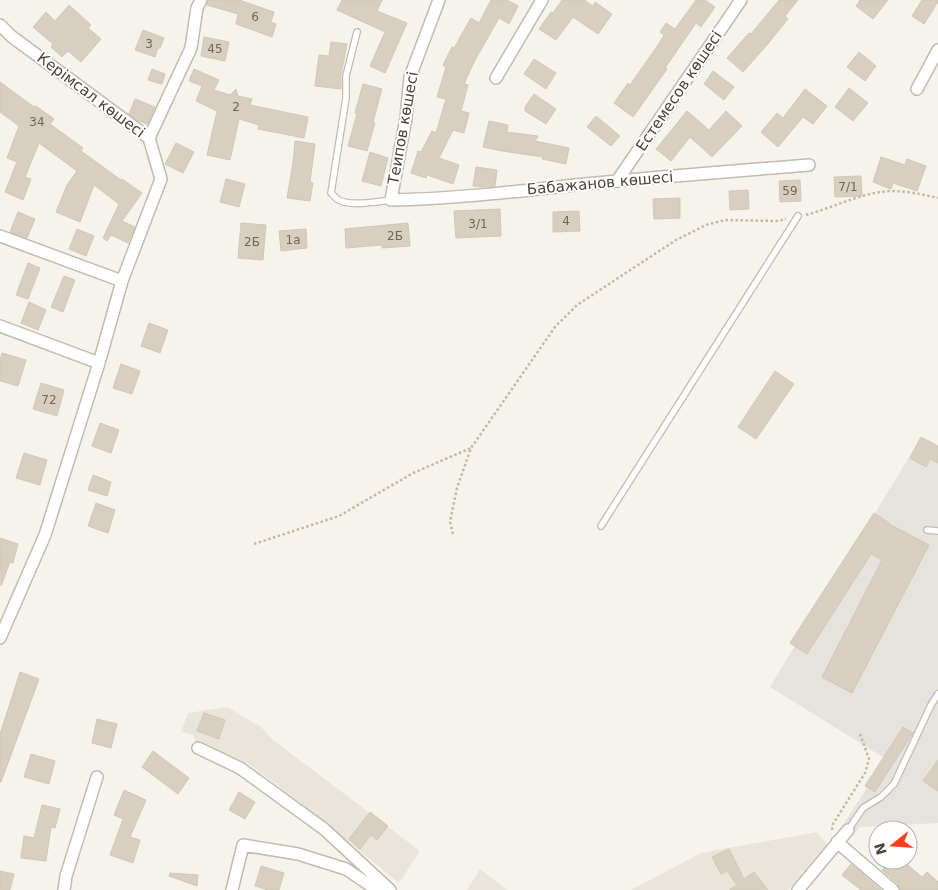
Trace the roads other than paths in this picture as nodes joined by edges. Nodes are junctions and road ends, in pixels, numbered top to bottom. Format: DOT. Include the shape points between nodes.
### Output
graph roads {
  1 [pos="201,0"];
  2 [pos="439,0"];
  3 [pos="542,0"];
  4 [pos="740,0"];
  5 [pos="0,26"];
  6 [pos="357,32"];
  7 [pos="938,50"];
  8 [pos="496,78"];
  9 [pos="917,88"];
  10 [pos="149,138"];
  11 [pos="809,165"];
  12 [pos="617,181"];
  13 [pos="391,200"];
  14 [pos="798,216"];
  15 [pos="0,236"];
  16 [pos="122,282"];
  17 [pos="0,326"];
  18 [pos="99,363"];
  19 [pos="601,526"];
  20 [pos="927,530"];
  21 [pos="938,531"];
  22 [pos="0,638"];
  23 [pos="938,694"];
  24 [pos="198,748"];
  25 [pos="97,777"];
  26 [pos="848,830"];
  27 [pos="837,842"];
  28 [pos="64,890"];
  29 [pos="232,890"];
  30 [pos="377,890"];
  31 [pos="390,890"];
  32 [pos="798,890"];
  33 [pos="893,890"];
  1 -- 10 [label="street" via="191,48"];
  2 -- 13 [label="street, Теипов көшесі" via="410,77"];
  3 -- 8 [label="street"];
  4 -- 12 [label="street, Естемесов көшесі"];
  5 -- 10 [label="street, Керімсал көшесі"];
  6 -- 13 [label="lane" via="346,76 346,98 331,192 346,202"];
  7 -- 9 [label="street"];
  10 -- 16 [label="street, Керімсал көшесі" via="162,179"];
  11 -- 12 [label="street, Бабажанов көшесі"];
  12 -- 13 [label="street, Бабажанов көшесі"];
  14 -- 19 [label="lane"];
  15 -- 16 [label="street"];
  16 -- 18 [label="street"];
  17 -- 18 [label="street"];
  18 -- 22 [label="street" via="45,534"];
  20 -- 21 [label="lane"];
  23 -- 26 [label="lane" via="894,784 863,808"];
  24 -- 31 [label="street" via="240,768 324,829"];
  25 -- 28 [label="street"];
  26 -- 27 [label="street"];
  27 -- 32 [label="street"];
  27 -- 33 [label="street"];
  29 -- 30 [label="street" via="243,845 298,854 346,869"];
}
